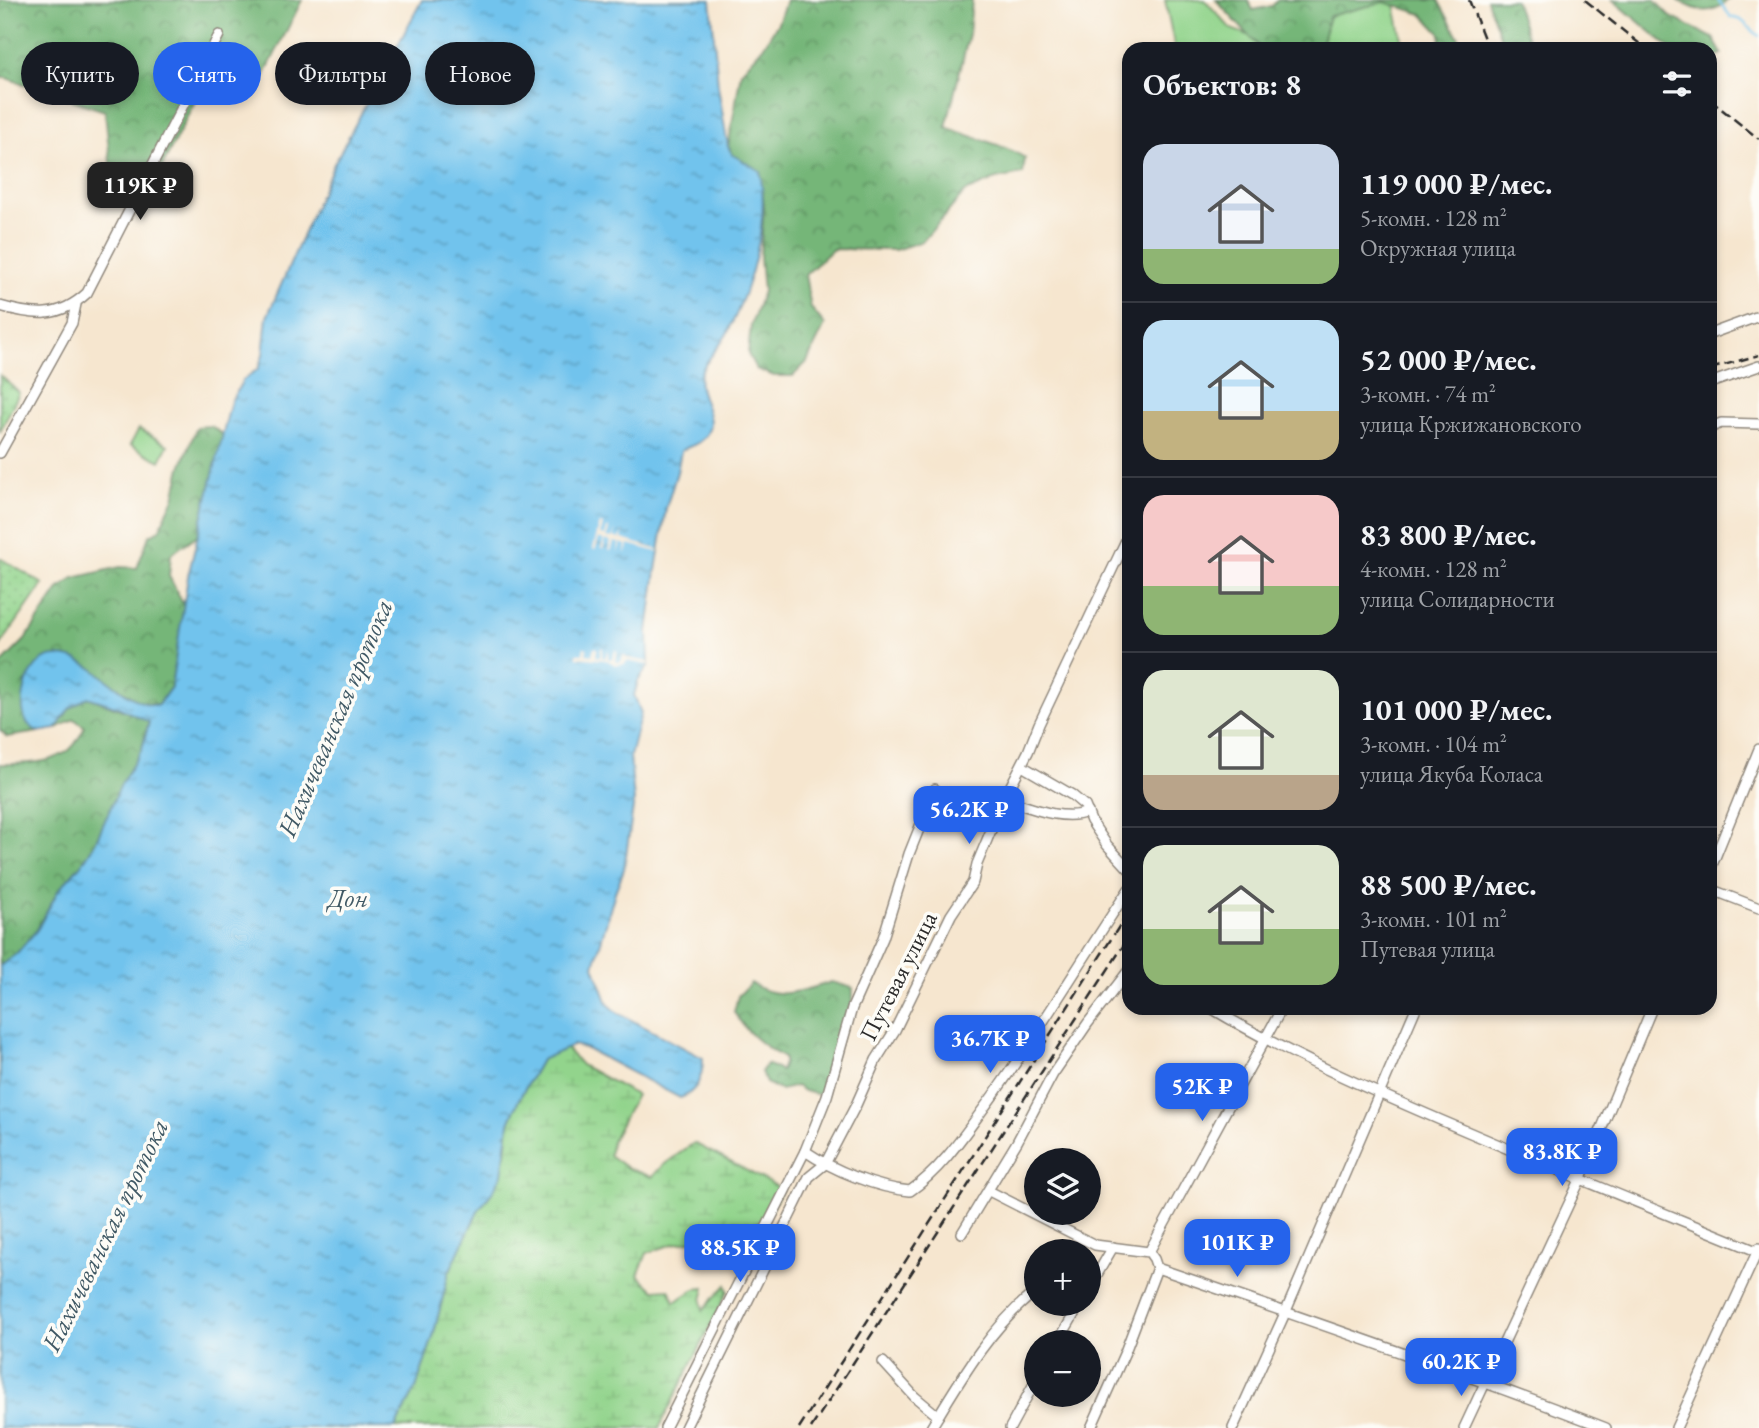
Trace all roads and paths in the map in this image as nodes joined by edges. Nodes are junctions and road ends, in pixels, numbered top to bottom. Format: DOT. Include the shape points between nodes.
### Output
graph roads {
  1 [pos="219,35"];
  2 [pos="76,304"];
  3 [pos="0,306"];
  4 [pos="1759,316"];
  5 [pos="1717,331"];
  6 [pos="1759,366"];
  7 [pos="1717,381"];
  8 [pos="1759,424"];
  9 [pos="1717,425"];
  10 [pos="0,453"];
  11 [pos="1122,549"];
  12 [pos="1759,749"];
  13 [pos="1022,765"];
  14 [pos="935,789"];
  15 [pos="1004,799"];
  16 [pos="1088,812"];
  17 [pos="1717,853"];
  18 [pos="1122,861"];
  19 [pos="1717,891"];
  20 [pos="1122,899"];
  21 [pos="1759,908"];
  22 [pos="1122,979"];
  23 [pos="1224,1015"];
  24 [pos="1278,1015"];
  25 [pos="1413,1015"];
  26 [pos="1649,1015"];
  27 [pos="1265,1038"];
  28 [pos="1378,1094"];
  29 [pos="805,1151"];
  30 [pos="825,1164"];
  31 [pos="1580,1180"];
  32 [pos="989,1191"];
  33 [pos="962,1233"];
  34 [pos="1075,1239"];
  35 [pos="1113,1247"];
  36 [pos="1101,1248"];
  37 [pos="1758,1250"];
  38 [pos="1149,1252"];
  39 [pos="1101,1268"];
  40 [pos="1157,1268"];
  41 [pos="1024,1301"];
  42 [pos="1286,1311"];
  43 [pos="883,1362"];
  44 [pos="1485,1381"];
  45 [pos="1024,1402"];
  46 [pos="936,1423"];
  47 [pos="664,1428"];
  48 [pos="685,1428"];
  49 [pos="1010,1428"];
  50 [pos="1091,1428"];
  51 [pos="1233,1428"];
  52 [pos="1464,1428"];
  53 [pos="1606,1428"];
  54 [pos="1676,1428"];
  1 -- 2 [label="street" via="87,293"];
  2 -- 3 [label="street" via="51,313 27,314"];
  2 -- 10 [label="street" via="72,323"];
  4 -- 5 [label="street"];
  6 -- 7 [label="street"];
  8 -- 9 [label="street"];
  11 -- 13 [label="street, Путевая улица"];
  12 -- 17 [label="street"];
  13 -- 15 [label="street, Путевая улица"];
  13 -- 16 [label="street" via="1072,795"];
  14 -- 29 [label="street, Путевая улица" via="883,938 852,1008 827,1097"];
  15 -- 16 [label="street" via="1077,817"];
  15 -- 30 [label="street, Путевая улица" via="973,882 951,915"];
  16 -- 18 [label="street"];
  19 -- 21 [label="street"];
  20 -- 30 [label="street" via="1010,1073 928,1179 910,1191 888,1189"];
  22 -- 32 [label="street" via="1064,1057"];
  23 -- 27 [label="street"];
  24 -- 27 [label="street"];
  25 -- 28 [label="street"];
  26 -- 31 [label="street"];
  27 -- 28 [label="street"];
  27 -- 38 [label="street"];
  28 -- 31 [label="street"];
  28 -- 42 [label="street"];
  29 -- 30 [label="street"];
  29 -- 47 [label="street, Путевая улица"];
  30 -- 48 [label="street, Путевая улица" via="809,1177"];
  31 -- 37 [label="street"];
  31 -- 44 [label="street"];
  32 -- 33 [label="street"];
  32 -- 34 [label="street"];
  35 -- 36 [label="street"];
  35 -- 38 [label="street"];
  35 -- 39 [label="street"];
  37 -- 54 [label="street"];
  38 -- 40 [label="street"];
  40 -- 42 [label="street"];
  40 -- 50 [label="street"];
  41 -- 46 [label="street" via="996,1330"];
  42 -- 44 [label="street"];
  42 -- 51 [label="street"];
  43 -- 46 [label="street"];
  44 -- 52 [label="street"];
  44 -- 53 [label="street"];
  45 -- 49 [label="street"];
}
